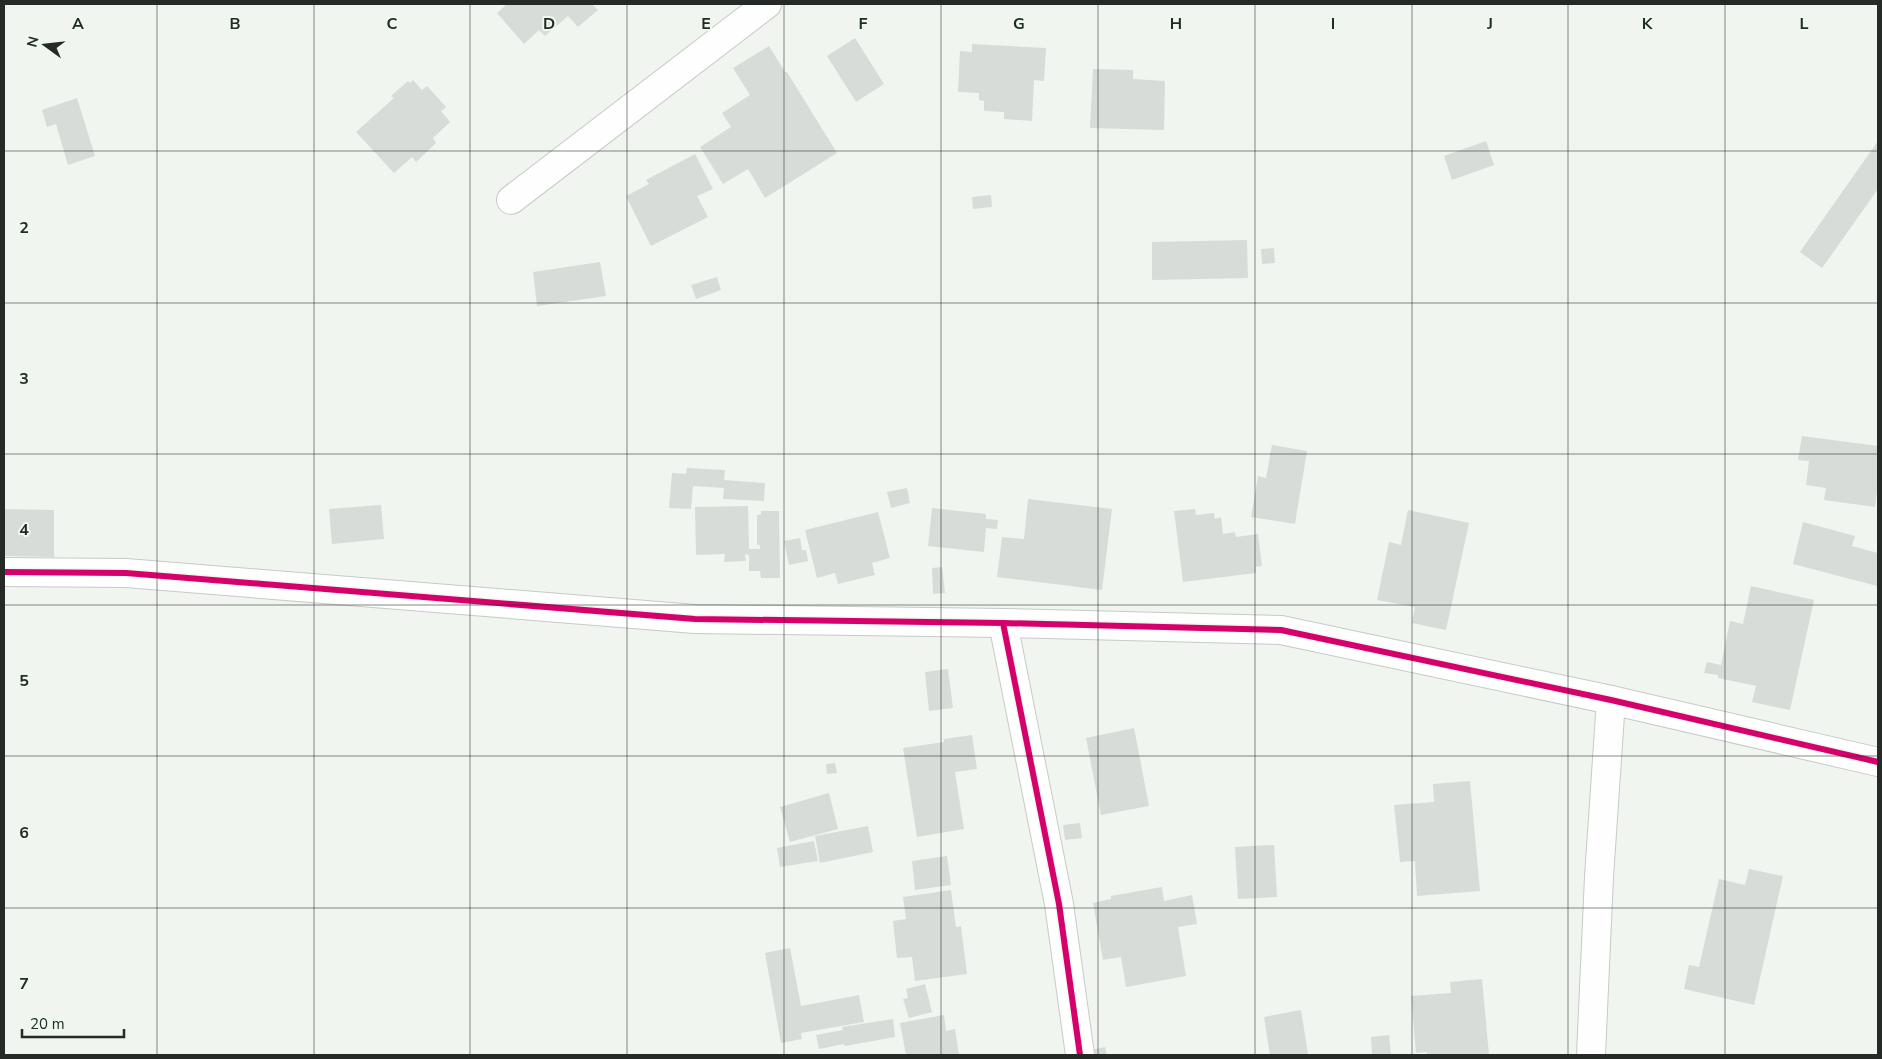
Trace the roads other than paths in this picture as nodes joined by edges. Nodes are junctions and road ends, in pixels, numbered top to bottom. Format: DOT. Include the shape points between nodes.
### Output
graph roads {
  1 [pos="767,4"];
  2 [pos="511,200"];
  3 [pos="4,572"];
  4 [pos="1003,624"];
  5 [pos="1611,700"];
  6 [pos="1878,762"];
  7 [pos="1080,1055"];
  8 [pos="1592,1055"];
  1 -- 2 [label="street"];
  3 -- 4 [label="street" via="126,573 695,619"];
  4 -- 5 [label="street" via="1281,630"];
  4 -- 7 [label="street" via="1059,904"];
  5 -- 6 [label="street"];
  5 -- 8 [label="street" via="1599,877"];
}
